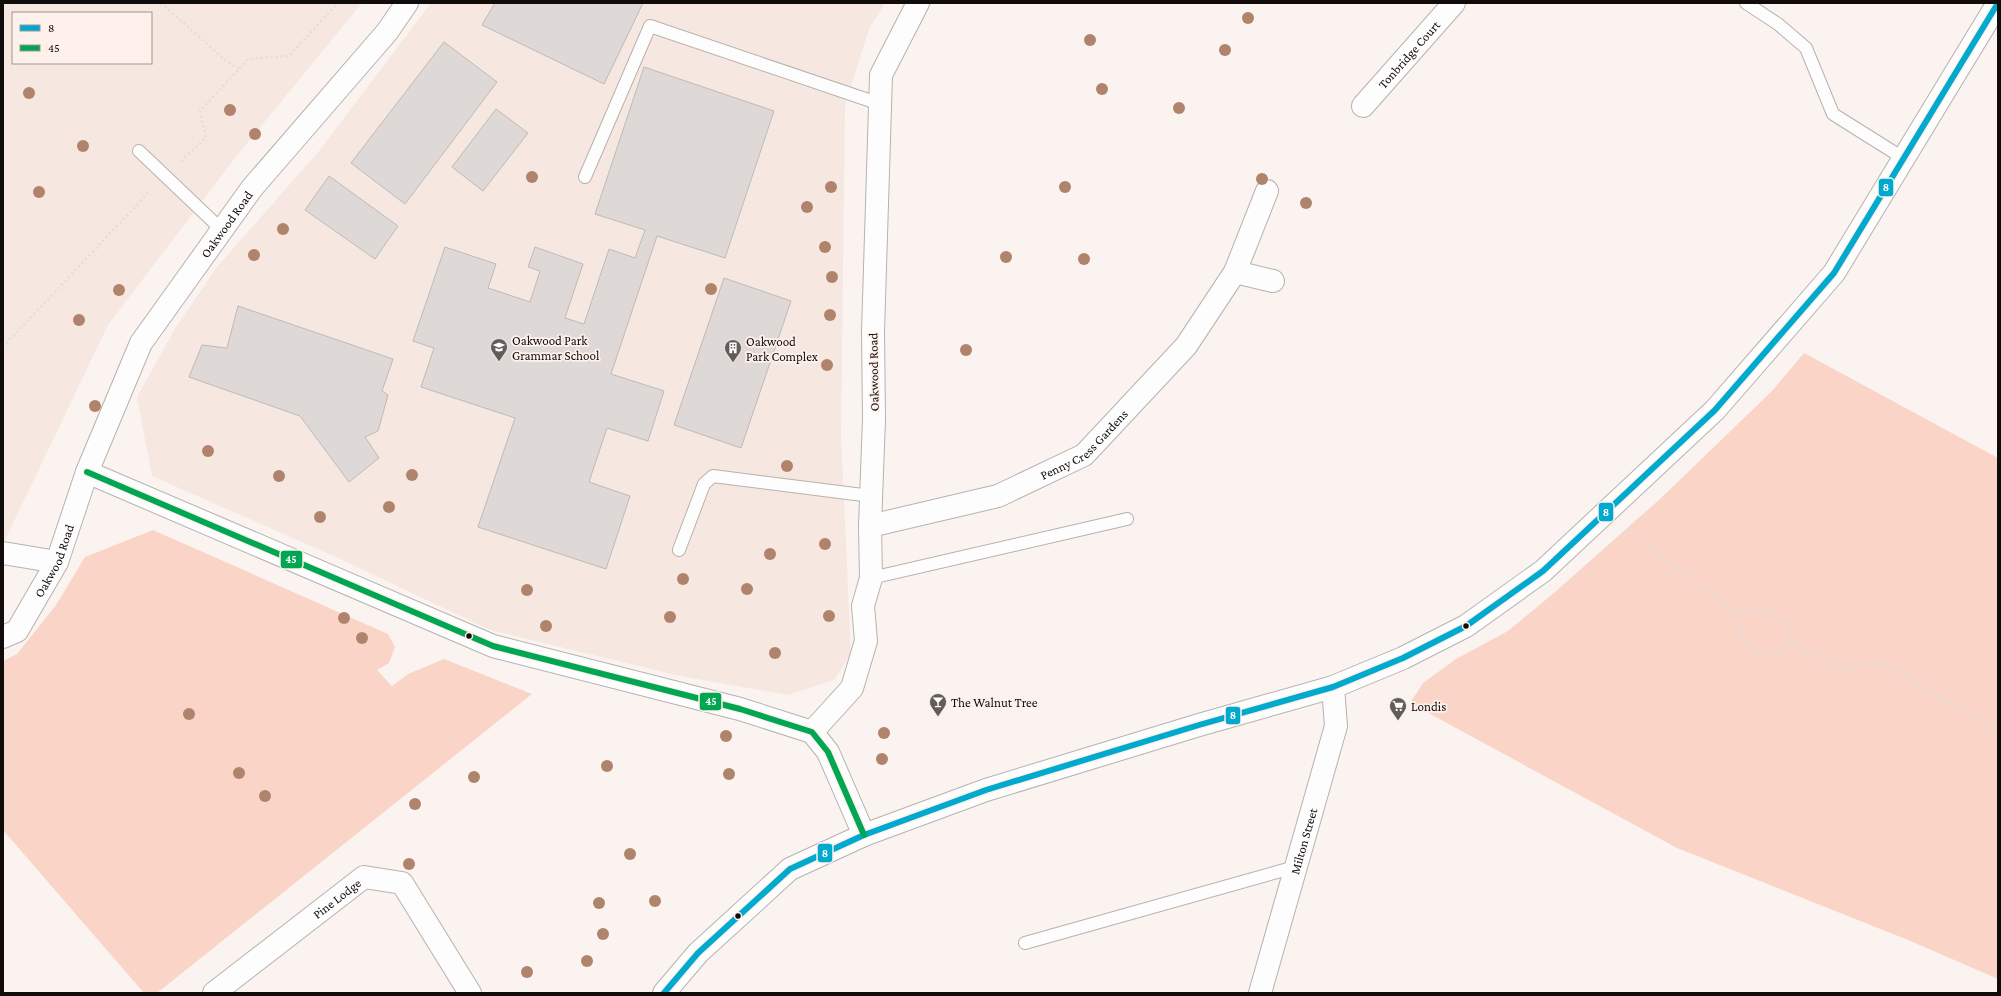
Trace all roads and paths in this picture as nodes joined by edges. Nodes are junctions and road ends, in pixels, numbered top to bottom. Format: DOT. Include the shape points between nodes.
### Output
graph roads {
  1 [pos="160,3"];
  2 [pos="338,3"];
  3 [pos="407,3"];
  4 [pos="918,3"];
  5 [pos="1454,3"];
  6 [pos="1746,3"];
  7 [pos="1998,3"];
  8 [pos="239,69"];
  9 [pos="880,104"];
  10 [pos="1363,106"];
  11 [pos="139,151"];
  12 [pos="1903,158"];
  13 [pos="165,176"];
  14 [pos="585,177"];
  15 [pos="1267,191"];
  16 [pos="222,230"];
  17 [pos="1235,272"];
  18 [pos="1272,281"];
  19 [pos="3,347"];
  20 [pos="87,472"];
  21 [pos="871,496"];
  22 [pos="1605,513"];
  23 [pos="1127,519"];
  24 [pos="870,526"];
  25 [pos="679,550"];
  26 [pos="3,552"];
  27 [pos="57,562"];
  28 [pos="871,578"];
  29 [pos="1737,614"];
  30 [pos="3,637"];
  31 [pos="1793,644"];
  32 [pos="1333,687"];
  33 [pos="1998,731"];
  34 [pos="812,732"];
  35 [pos="864,835"];
  36 [pos="1296,867"];
  37 [pos="1025,943"];
  38 [pos="214,993"];
  39 [pos="470,993"];
  40 [pos="664,993"];
  41 [pos="1260,993"];
  1 -- 8 [label="path" via="225,60"];
  2 -- 8 [label="path" via="288,56 248,59"];
  3 -- 16 [label="street, Oakwood Road" via="388,32 252,188"];
  4 -- 9 [label="street, Oakwood Road" via="881,75"];
  5 -- 10 [label="street, Tonbridge Court"];
  6 -- 12 [label="lane" via="1778,24 1806,48 1833,114"];
  7 -- 12 [label="street"];
  8 -- 13 [label="path" via="200,111 206,138"];
  9 -- 14 [label="lane" via="650,26"];
  9 -- 21 [label="street, Oakwood Road"];
  11 -- 13 [label="lane"];
  12 -- 22 [label="street" via="1834,273 1715,410"];
  13 -- 16 [label="lane"];
  13 -- 19 [label="path"];
  15 -- 17 [label="street, Penny Cress Gardens"];
  16 -- 20 [label="street, Oakwood Road" via="141,344"];
  17 -- 18 [label="street"];
  17 -- 24 [label="street, Penny Cress Gardens" via="1186,346 1084,455 998,496"];
  20 -- 27 [label="street, Oakwood Road"];
  20 -- 34 [label="street" via="493,646 740,709"];
  21 -- 24 [label="street, Oakwood Road"];
  21 -- 25 [label="lane" via="713,476 704,484"];
  22 -- 29 [label="path"];
  22 -- 32 [label="street" via="1543,571 1466,626 1403,658"];
  23 -- 28 [label="lane"];
  24 -- 28 [label="street, Oakwood Road"];
  26 -- 27 [label="street"];
  27 -- 30 [label="street, Oakwood Road" via="17,631"];
  28 -- 34 [label="street, Oakwood Road" via="863,606 866,640 852,688"];
  29 -- 31 [label="path" via="1759,609 1781,618"];
  29 -- 31 [label="path" via="1744,640 1762,654"];
  31 -- 33 [label="path" via="1846,669 1880,661"];
  32 -- 35 [label="street" via="986,790"];
  32 -- 36 [label="street, Milton Street" via="1336,726"];
  34 -- 35 [label="street" via="828,752"];
  35 -- 40 [label="street" via="790,869 698,953"];
  36 -- 37 [label="lane"];
  36 -- 41 [label="street, Milton Street"];
  38 -- 39 [label="street, Pine Lodge" via="364,877 402,883"];
}
